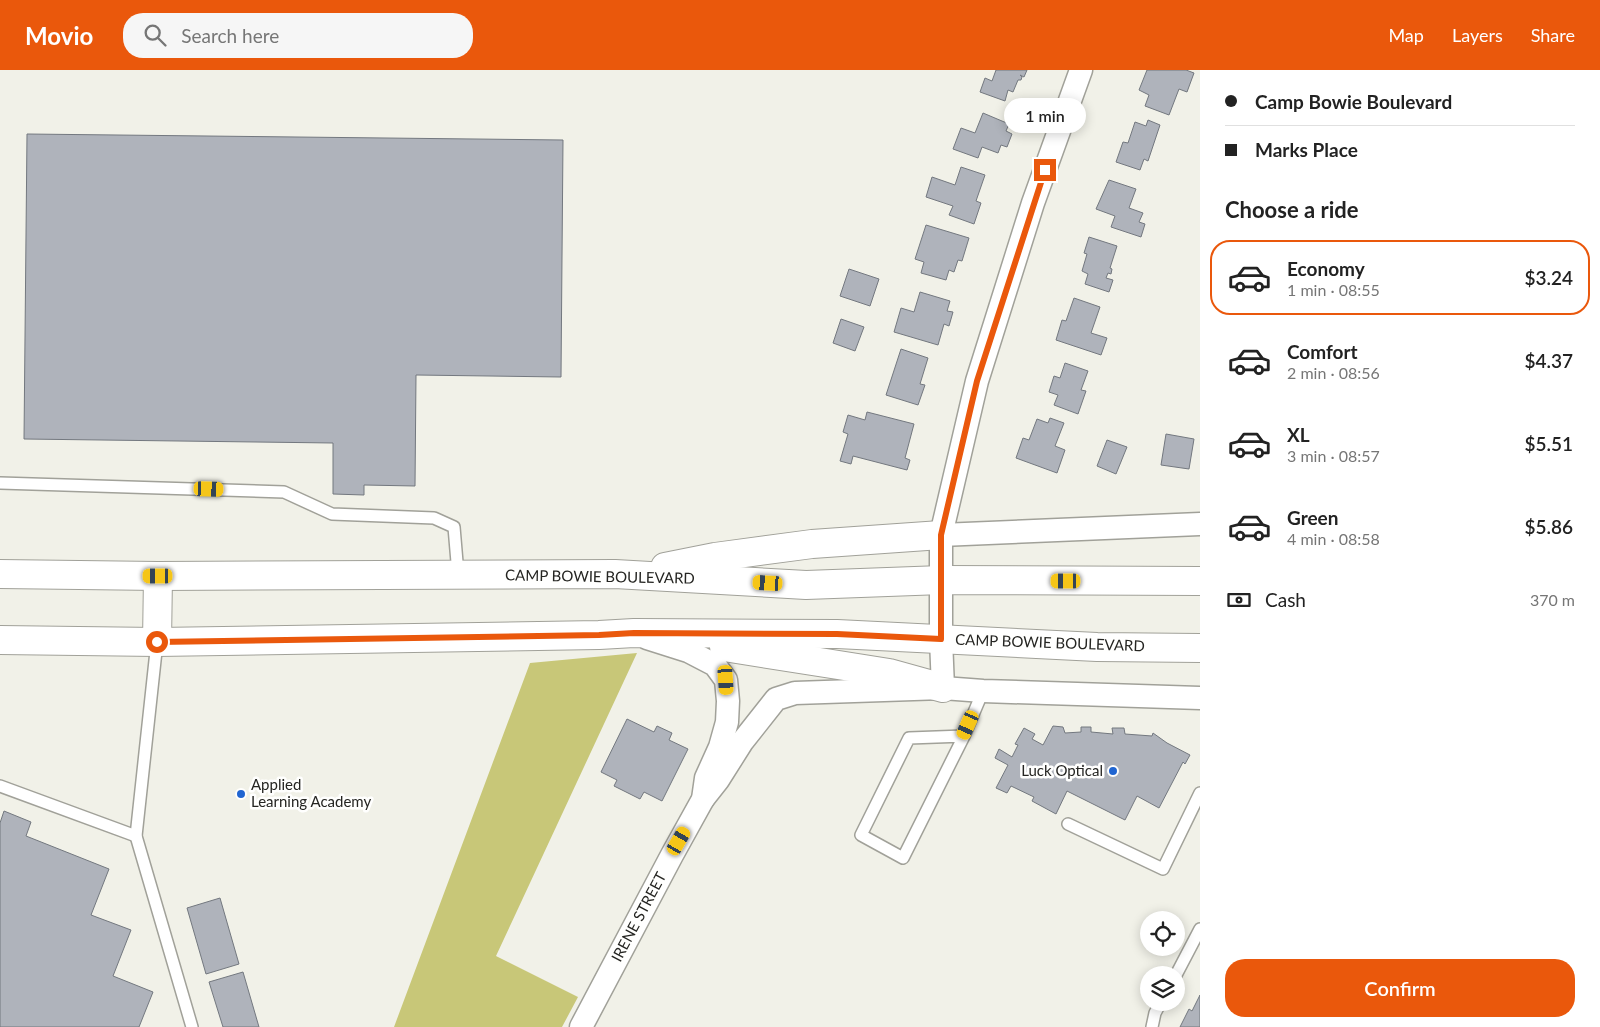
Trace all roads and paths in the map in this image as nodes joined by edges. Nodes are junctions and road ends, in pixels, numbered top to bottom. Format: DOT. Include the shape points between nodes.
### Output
graph roads {
  1 [pos="1081,70"];
  2 [pos="0,483"];
  3 [pos="1200,524"];
  4 [pos="941,535"];
  5 [pos="0,574"];
  6 [pos="458,574"];
  7 [pos="615,574"];
  8 [pos="158,576"];
  9 [pos="942,580"];
  10 [pos="1200,580"];
  11 [pos="634,633"];
  12 [pos="941,639"];
  13 [pos="0,640"];
  14 [pos="157,642"];
  15 [pos="1200,648"];
  16 [pos="943,688"];
  17 [pos="983,692"];
  18 [pos="1200,698"];
  19 [pos="964,736"];
  20 [pos="0,786"];
  21 [pos="1200,793"];
  22 [pos="703,799"];
  23 [pos="1068,824"];
  24 [pos="136,836"];
  25 [pos="1200,929"];
  26 [pos="1181,966"];
  27 [pos="1157,1011"];
  28 [pos="192,1027"];
  29 [pos="581,1027"];
  30 [pos="1152,1027"];
  1 -- 4 [label="street" via="1033,203 977,381"];
  2 -- 6 [label="lane" via="284,492 332,514 434,518 454,527"];
  3 -- 4 [label="street"];
  4 -- 7 [label="main road" via="812,544"];
  4 -- 9 [label="street"];
  5 -- 8 [label="main road, CAMP BOWIE BOULEVARD"];
  6 -- 7 [label="main road, CAMP BOWIE BOULEVARD"];
  6 -- 8 [label="main road, CAMP BOWIE BOULEVARD"];
  7 -- 9 [label="main road, CAMP BOWIE BOULEVARD" via="806,585"];
  8 -- 14 [label="main road"];
  9 -- 10 [label="main road, CAMP BOWIE BOULEVARD"];
  9 -- 12 [label="street"];
  11 -- 12 [label="main road, CAMP BOWIE BOULEVARD" via="837,634"];
  11 -- 14 [label="main road, CAMP BOWIE BOULEVARD"];
  11 -- 16 [label="main road" via="889,673"];
  11 -- 22 [label="street, IRENE STREET" via="688,651 715,665 726,680 727,722 706,778"];
  12 -- 15 [label="main road, CAMP BOWIE BOULEVARD"];
  12 -- 16 [label="street"];
  13 -- 14 [label="main road, CAMP BOWIE BOULEVARD"];
  14 -- 24 [label="lane"];
  16 -- 17 [label="street"];
  16 -- 22 [label="street" via="795,693 776,699"];
  17 -- 18 [label="street"];
  17 -- 19 [label="lane"];
  19 -- 19 [label="lane" via="903,858 861,835 908,738"];
  20 -- 24 [label="lane"];
  21 -- 23 [label="lane" via="1163,869"];
  22 -- 29 [label="street, IRENE STREET"];
  24 -- 28 [label="lane"];
  25 -- 26 [label="lane"];
  27 -- 30 [label="lane"];
}
